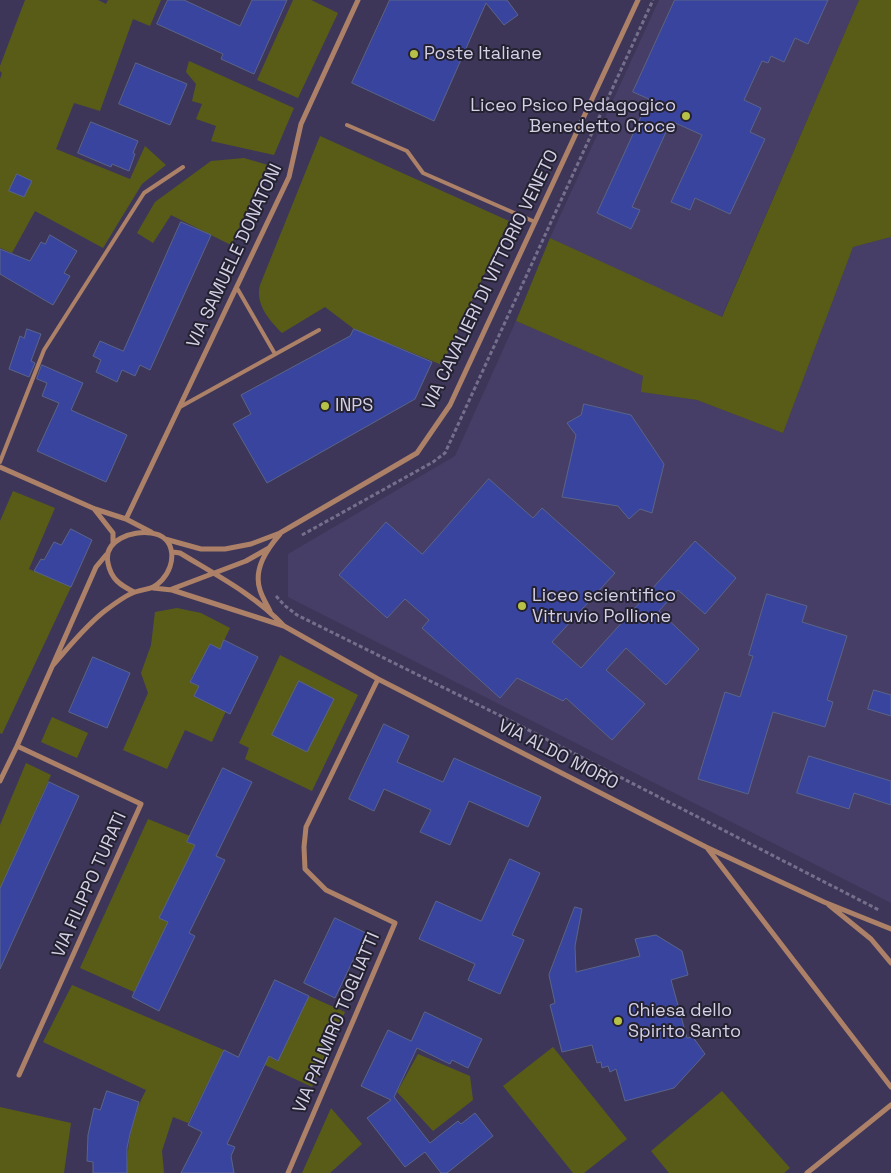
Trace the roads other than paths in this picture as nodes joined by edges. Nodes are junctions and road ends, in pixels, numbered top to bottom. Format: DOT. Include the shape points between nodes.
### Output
graph roads {
  1 [pos="358,0"];
  2 [pos="638,0"];
  3 [pos="347,125"];
  4 [pos="183,167"];
  5 [pos="535,222"];
  6 [pos="237,288"];
  7 [pos="319,330"];
  8 [pos="275,354"];
  9 [pos="180,407"];
  10 [pos="0,462"];
  11 [pos="0,467"];
  12 [pos="95,509"];
  13 [pos="126,519"];
  14 [pos="151,533"];
  15 [pos="280,533"];
  16 [pos="165,540"];
  17 [pos="113,542"];
  18 [pos="268,548"];
  19 [pos="172,552"];
  20 [pos="106,555"];
  21 [pos="213,573"];
  22 [pos="154,588"];
  23 [pos="172,590"];
  24 [pos="134,592"];
  25 [pos="270,612"];
  26 [pos="284,626"];
  27 [pos="53,665"];
  28 [pos="378,679"];
  29 [pos="17,746"];
  30 [pos="0,781"];
  31 [pos="706,847"];
  32 [pos="824,902"];
  33 [pos="891,929"];
  34 [pos="891,962"];
  35 [pos="19,1075"];
  36 [pos="891,1087"];
  37 [pos="891,1105"];
  38 [pos="288,1173"];
  39 [pos="807,1173"];
  1 -- 6 [label="street, VIA SAMUELE DONATONI" via="301,124 289,177"];
  2 -- 5 [label="street, VIA CAVALIERI DI VITTORIO VENETO"];
  3 -- 5 [label="lane" via="407,151 423,173"];
  4 -- 10 [label="lane" via="144,193 44,350"];
  5 -- 15 [label="street, VIA CAVALIERI DI VITTORIO VENETO" via="450,405 416,453"];
  6 -- 8 [label="lane"];
  6 -- 9 [label="street, VIA SAMUELE DONATONI"];
  7 -- 8 [label="lane"];
  8 -- 9 [label="lane"];
  9 -- 13 [label="street, VIA SAMUELE DONATONI"];
  11 -- 12 [label="street"];
  12 -- 13 [label="street"];
  12 -- 17 [label="street" via="113,533"];
  13 -- 14 [label="street"];
  14 -- 16 [label="street"];
  14 -- 17 [label="street"];
  15 -- 16 [label="street" via="225,549 201,549"];
  15 -- 18 [label="street"];
  16 -- 19 [label="street"];
  17 -- 20 [label="street"];
  18 -- 21 [label="street" via="246,561"];
  18 -- 25 [label="street" via="258,572 259,590"];
  19 -- 21 [label="street" via="180,553"];
  19 -- 22 [label="street" via="172,566"];
  20 -- 24 [label="street" via="113,578 120,586"];
  20 -- 27 [label="street" via="96,567"];
  21 -- 23 [label="street"];
  21 -- 25 [label="street"];
  22 -- 23 [label="street"];
  22 -- 24 [label="street"];
  23 -- 26 [label="street"];
  24 -- 27 [label="street" via="104,611"];
  25 -- 26 [label="street"];
  26 -- 28 [label="street, VIA ALDO MORO"];
  27 -- 29 [label="street"];
  28 -- 31 [label="street, VIA ALDO MORO"];
  28 -- 38 [label="street, VIA PALMIRO TOGLIATTI" via="306,827 305,869 326,890 395,923"];
  29 -- 30 [label="street"];
  29 -- 35 [label="street, VIA FILIPPO TURATI" via="142,804"];
  31 -- 32 [label="street, VIA ALDO MORO"];
  31 -- 36 [label="street"];
  32 -- 33 [label="street, VIA ALDO MORO"];
  32 -- 34 [label="street, VIA ALDO MORO" via="871,939"];
  37 -- 39 [label="street"];
}
